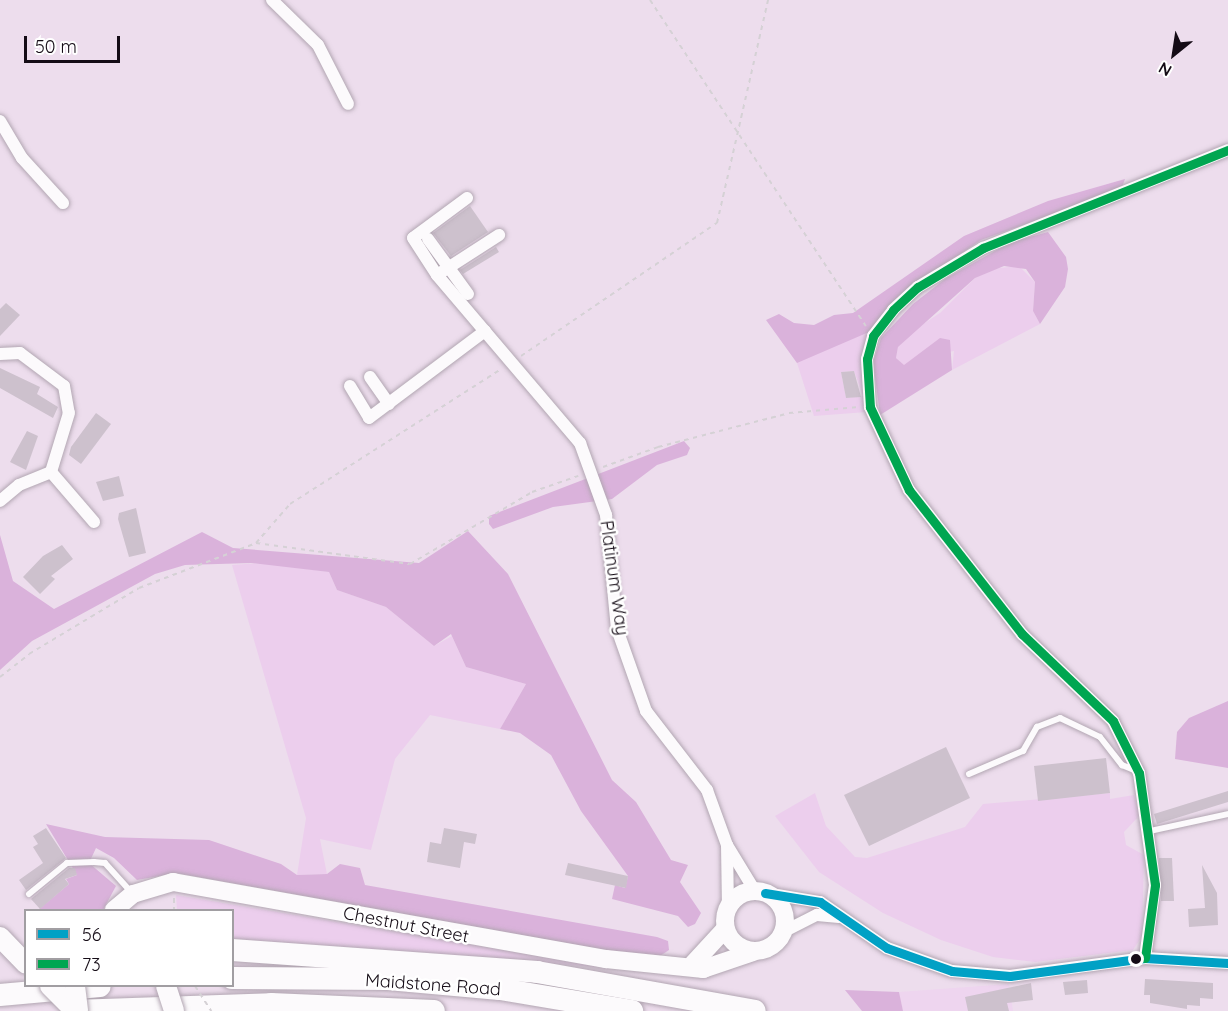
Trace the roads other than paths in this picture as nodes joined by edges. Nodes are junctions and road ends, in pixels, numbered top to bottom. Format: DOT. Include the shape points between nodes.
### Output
graph roads {
  1 [pos="272,0"];
  2 [pos="348,104"];
  3 [pos="0,121"];
  4 [pos="1228,150"];
  5 [pos="467,198"];
  6 [pos="63,203"];
  7 [pos="499,235"];
  8 [pos="428,239"];
  9 [pos="450,269"];
  10 [pos="437,275"];
  11 [pos="468,294"];
  12 [pos="485,331"];
  13 [pos="0,354"];
  14 [pos="370,377"];
  15 [pos="350,386"];
  16 [pos="388,404"];
  17 [pos="51,472"];
  18 [pos="0,501"];
  19 [pos="94,522"];
  20 [pos="1139,773"];
  21 [pos="969,774"];
  22 [pos="1228,814"];
  23 [pos="1150,831"];
  24 [pos="727,845"];
  25 [pos="760,892"];
  26 [pos="29,894"];
  27 [pos="125,904"];
  28 [pos="728,907"];
  29 [pos="840,917"];
  30 [pos="725,928"];
  31 [pos="783,932"];
  32 [pos="12,944"];
  33 [pos="234,950"];
  34 [pos="753,952"];
  35 [pos="1144,957"];
  36 [pos="24,961"];
  37 [pos="1228,963"];
  38 [pos="690,967"];
  39 [pos="234,978"];
  40 [pos="51,987"];
  41 [pos="75,987"];
  42 [pos="88,987"];
  43 [pos="166,987"];
  44 [pos="0,994"];
  45 [pos="76,1011"];
  46 [pos="174,1011"];
  47 [pos="434,1011"];
  48 [pos="632,1011"];
  49 [pos="755,1011"];
  1 -- 2 [label="street" via="318,45"];
  3 -- 6 [label="street" via="22,158"];
  4 -- 20 [label="street" via="983,248 918,287 873,336 867,359 870,407 909,490 1022,634 1113,721"];
  5 -- 10 [label="street, Platinum Way" via="412,238"];
  7 -- 9 [label="street"];
  8 -- 9 [label="street"];
  9 -- 10 [label="street"];
  9 -- 11 [label="street"];
  10 -- 12 [label="street, Platinum Way"];
  12 -- 16 [label="street"];
  12 -- 24 [label="street, Platinum Way" via="580,443 606,515 617,629 646,711 707,790"];
  13 -- 17 [label="street" via="20,353 64,386 69,413"];
  14 -- 16 [label="street"];
  15 -- 16 [label="street" via="369,418"];
  17 -- 18 [label="street" via="19,485"];
  17 -- 19 [label="street"];
  20 -- 21 [label="lane" via="1122,765 1100,737 1060,718 1037,727 1023,751"];
  20 -- 23 [label="street"];
  22 -- 23 [label="lane"];
  23 -- 35 [label="street" via="1155,885"];
  24 -- 25 [label="street, Platinum Way"];
  24 -- 28 [label="street, Platinum Way"];
  25 -- 28 [label="street" via="739,895"];
  25 -- 29 [label="street" via="820,902"];
  25 -- 31 [label="street" via="780,904"];
  26 -- 27 [label="lane" via="67,863 105,863"];
  27 -- 38 [label="street, Chestnut Street" via="173,882 606,959"];
  28 -- 30 [label="street"];
  29 -- 31 [label="street" via="817,915"];
  29 -- 35 [label="street" via="887,948 951,971 1010,976"];
  30 -- 34 [label="street" via="735,945"];
  30 -- 38 [label="street"];
  31 -- 34 [label="street" via="771,947"];
  32 -- 36 [label="main road"];
  33 -- 49 [label="highway" via="537,972"];
  34 -- 38 [label="street, Chestnut Street" via="726,964"];
  35 -- 37 [label="street"];
  39 -- 48 [label="highway, Maidstone Road" via="388,979 500,989"];
  40 -- 45 [label="main road, bridge"];
  41 -- 45 [label="main road, bridge"];
  42 -- 44 [label="highway"];
  43 -- 46 [label="main road, bridge"];
  45 -- 47 [label="highway, Maidstone Road" via="271,1004"];
}
